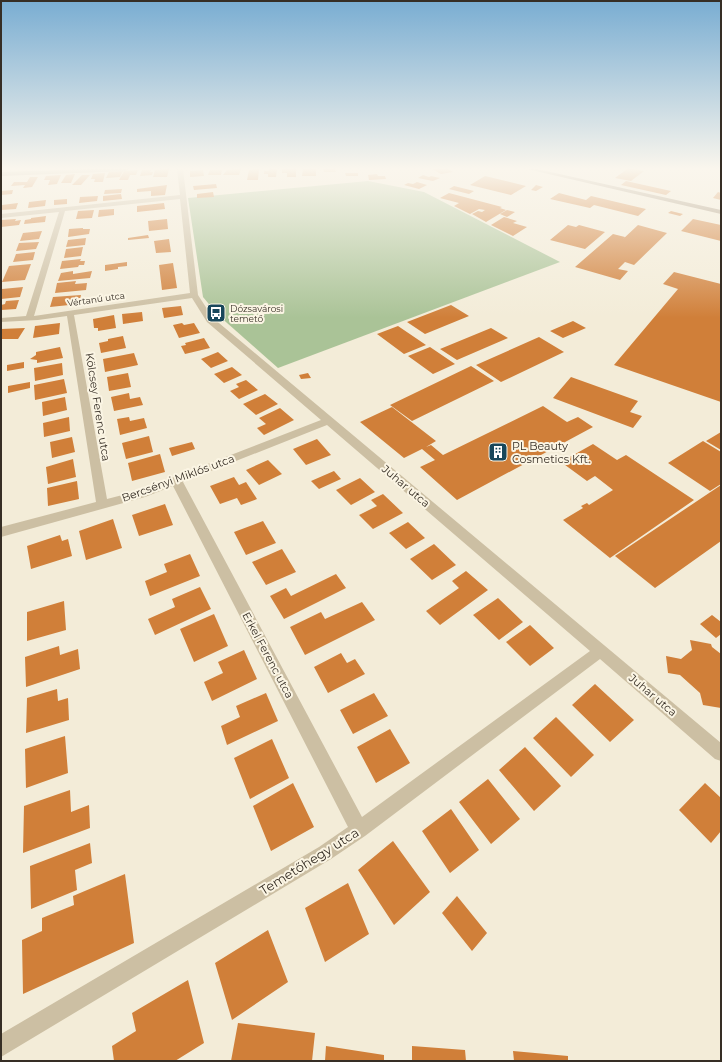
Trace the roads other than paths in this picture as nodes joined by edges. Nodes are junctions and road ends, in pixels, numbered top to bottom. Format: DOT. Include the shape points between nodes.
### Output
graph roads {
  1 [pos="60,219"];
  2 [pos="185,219"];
  3 [pos="194,295"];
  4 [pos="70,313"];
  5 [pos="29,318"];
  6 [pos="1,320"];
  7 [pos="329,420"];
  8 [pos="176,480"];
  9 [pos="102,505"];
  10 [pos="1,532"];
  11 [pos="600,651"];
  12 [pos="721,753"];
  13 [pos="359,830"];
  14 [pos="1,1046"];
  1 -- 5 [label="street"];
  2 -- 3 [label="street, Juhar utca"];
  3 -- 4 [label="street, Vértanú utca"];
  3 -- 7 [label="street, Juhar utca" via="210,320"];
  4 -- 5 [label="street, Vértanú utca"];
  4 -- 9 [label="street, Kölcsey Ferenc utca"];
  5 -- 6 [label="street, Vértanú utca"];
  7 -- 8 [label="street, Bercsényi Miklós utca"];
  7 -- 11 [label="street, Juhar utca"];
  8 -- 9 [label="street, Bercsényi Miklós utca" via="141,494"];
  8 -- 13 [label="street, Erkel Ferenc utca"];
  9 -- 10 [label="street, Bercsényi Miklós utca"];
  11 -- 12 [label="street, Juhar utca"];
  11 -- 13 [label="street, Temetőhegy utca"];
  13 -- 14 [label="street, Temetőhegy utca" via="325,853"];
}
